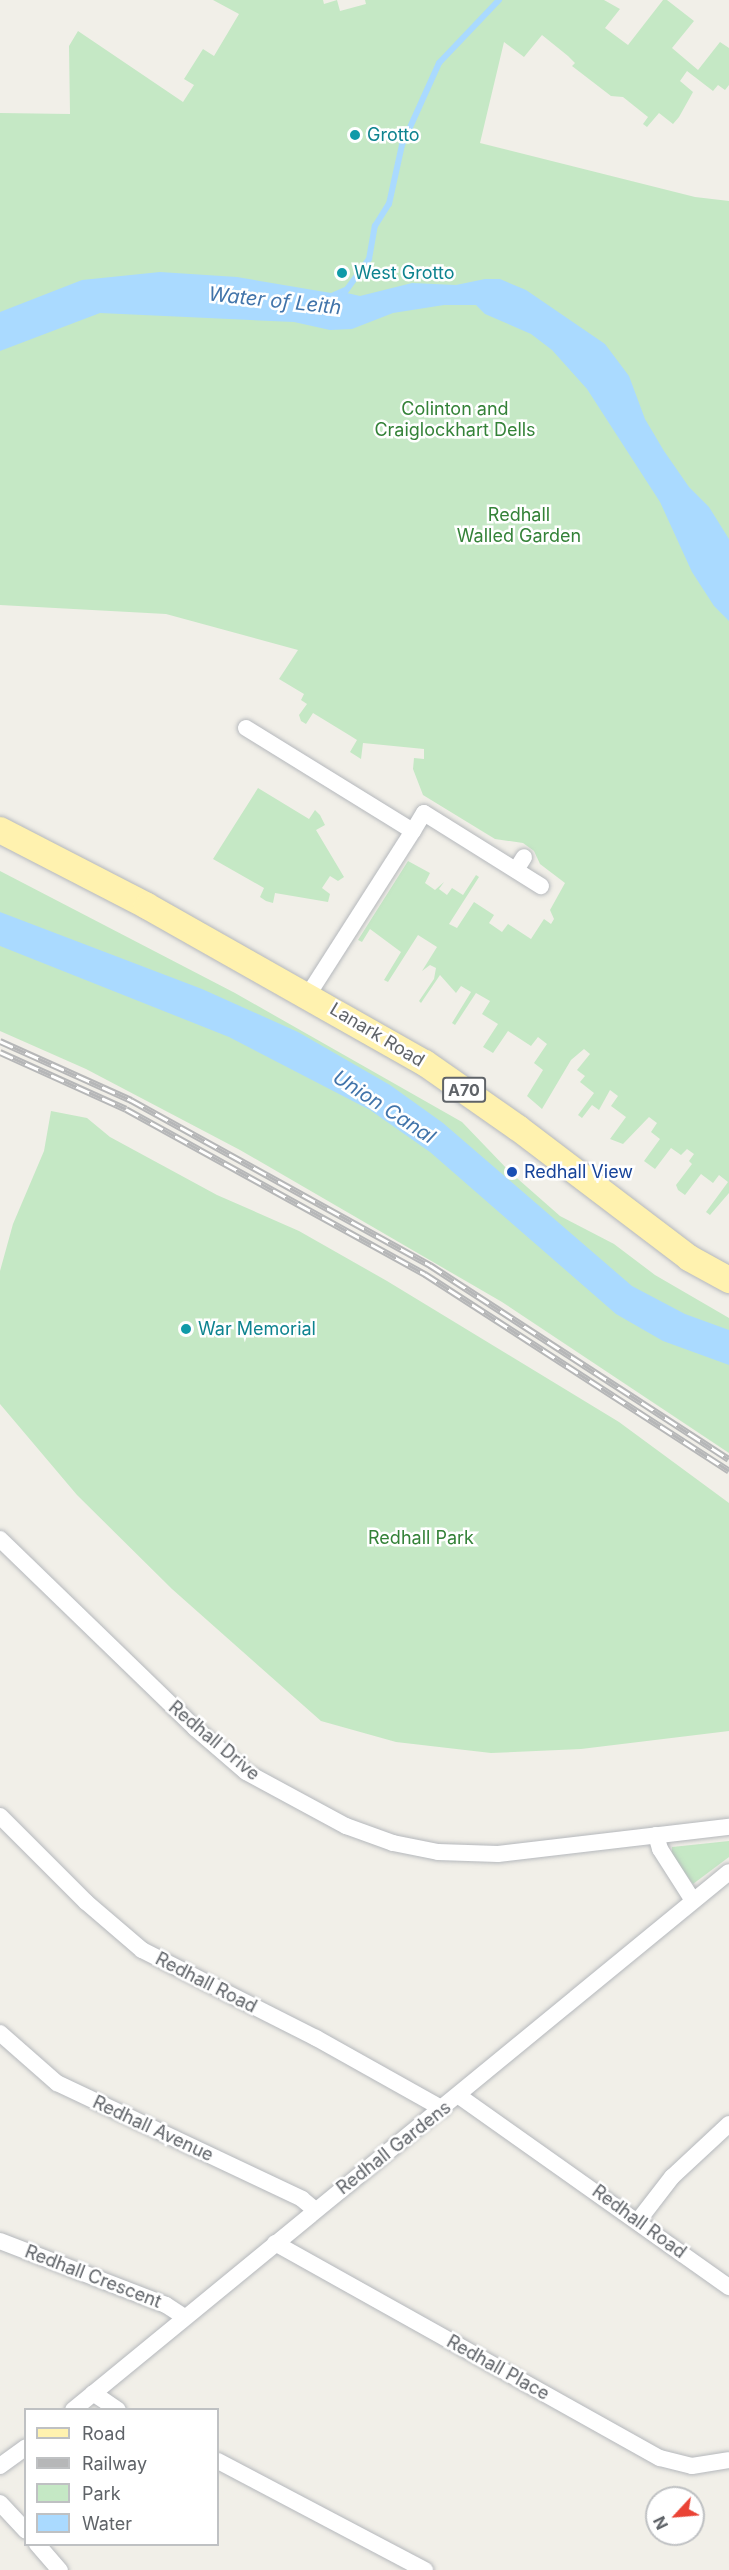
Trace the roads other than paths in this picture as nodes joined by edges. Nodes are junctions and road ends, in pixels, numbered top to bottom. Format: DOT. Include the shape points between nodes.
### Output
graph roads {
  1 [pos="246,728"];
  2 [pos="0,830"];
  3 [pos="413,831"];
  4 [pos="541,886"];
  5 [pos="308,995"];
  6 [pos="729,1280"];
  7 [pos="0,1539"];
  8 [pos="0,1816"];
  9 [pos="729,1827"];
  10 [pos="656,1835"];
  11 [pos="729,1872"];
  12 [pos="692,1899"];
  13 [pos="0,2032"];
  14 [pos="459,2096"];
  15 [pos="442,2109"];
  16 [pos="729,2124"];
  17 [pos="315,2210"];
  18 [pos="638,2221"];
  19 [pos="0,2241"];
  20 [pos="275,2243"];
  21 [pos="729,2287"];
  22 [pos="183,2316"];
  23 [pos="93,2393"];
  24 [pos="74,2408"];
  25 [pos="116,2408"];
  26 [pos="24,2448"];
  27 [pos="729,2460"];
  28 [pos="219,2463"];
  29 [pos="0,2466"];
  30 [pos="0,2503"];
  31 [pos="24,2529"];
  32 [pos="39,2546"];
  33 [pos="60,2570"];
  34 [pos="425,2570"];
  1 -- 3 [label="street"];
  2 -- 5 [label="main road, Lanark Road / A70"];
  3 -- 4 [label="street" via="424,813 520,864"];
  3 -- 5 [label="street"];
  5 -- 6 [label="main road, Lanark Road / A70" via="425,1063 689,1258"];
  7 -- 10 [label="street, Redhall Drive" via="195,1728 246,1772 346,1826 393,1843 438,1852 498,1854"];
  8 -- 15 [label="street, Redhall Road" via="86,1902 142,1950 316,2038"];
  9 -- 10 [label="street, Redhall Drive"];
  10 -- 12 [label="street" via="660,1850"];
  11 -- 12 [label="street, Redhall Gardens"];
  12 -- 14 [label="street, Redhall Gardens"];
  13 -- 17 [label="street, Redhall Avenue" via="57,2083 302,2199"];
  14 -- 15 [label="street, Redhall Gardens"];
  14 -- 18 [label="street, Redhall Road"];
  15 -- 17 [label="street, Redhall Gardens"];
  16 -- 18 [label="street" via="672,2177"];
  17 -- 20 [label="street, Redhall Gardens"];
  18 -- 21 [label="street, Redhall Road"];
  19 -- 22 [label="street, Redhall Crescent" via="166,2305"];
  20 -- 22 [label="street, Redhall Gardens"];
  20 -- 27 [label="street, Redhall Place" via="660,2458 692,2466"];
  22 -- 23 [label="street, Redhall Gardens"];
  23 -- 24 [label="street, Redhall Gardens"];
  23 -- 25 [label="street"];
  26 -- 29 [label="street"];
  28 -- 34 [label="street"];
  30 -- 31 [label="street"];
  32 -- 33 [label="street"];
}
